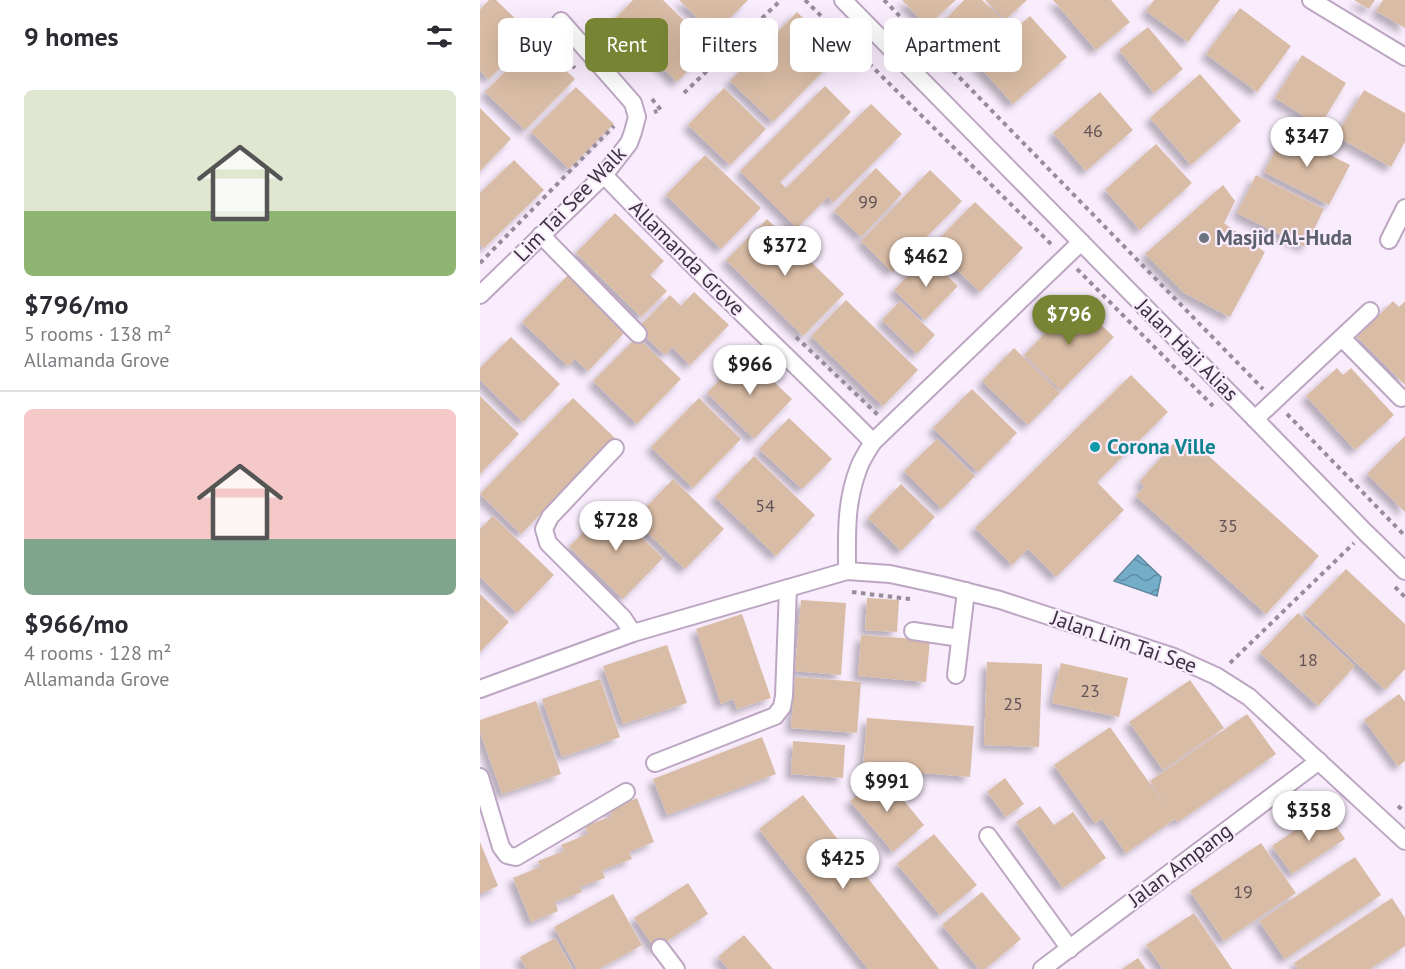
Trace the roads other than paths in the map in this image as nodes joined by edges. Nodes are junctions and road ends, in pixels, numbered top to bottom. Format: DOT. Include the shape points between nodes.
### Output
graph roads {
  1 [pos="843,0"];
  2 [pos="1311,0"];
  3 [pos="573,35"];
  4 [pos="1405,57"];
  5 [pos="604,175"];
  6 [pos="1405,208"];
  7 [pos="541,235"];
  8 [pos="1389,240"];
  9 [pos="1081,242"];
  10 [pos="480,295"];
  11 [pos="1370,311"];
  12 [pos="638,334"];
  13 [pos="1342,338"];
  14 [pos="1401,398"];
  15 [pos="1255,419"];
  16 [pos="873,442"];
  17 [pos="615,448"];
  18 [pos="846,571"];
  19 [pos="1405,571"];
  20 [pos="788,588"];
  21 [pos="966,591"];
  22 [pos="914,631"];
  23 [pos="633,633"];
  24 [pos="960,638"];
  25 [pos="956,675"];
  26 [pos="480,689"];
  27 [pos="1319,761"];
  28 [pos="656,763"];
  29 [pos="480,777"];
  30 [pos="626,792"];
  31 [pos="988,836"];
  32 [pos="1405,841"];
  33 [pos="660,948"];
  34 [pos="1070,948"];
  35 [pos="676,969"];
  36 [pos="1042,969"];
  1 -- 9 [label="street, Jalan Haji Alias"];
  2 -- 4 [label="street"];
  3 -- 5 [label="street, Lim Tai See Walk" via="633,104 638,117 629,143"];
  5 -- 7 [label="street, Lim Tai See Walk"];
  5 -- 16 [label="street, Allamanda Grove"];
  6 -- 8 [label="street"];
  7 -- 10 [label="street, Lim Tai See Walk"];
  7 -- 12 [label="street"];
  9 -- 15 [label="street, Jalan Haji Alias"];
  9 -- 16 [label="street"];
  11 -- 13 [label="street"];
  13 -- 14 [label="street"];
  13 -- 15 [label="street"];
  15 -- 19 [label="street, Jalan Haji Alias"];
  16 -- 18 [label="street" via="859,466 849,501"];
  17 -- 23 [label="street" via="550,517 544,529 548,543 623,618"];
  18 -- 20 [label="street, Jalan Lim Tai See"];
  18 -- 21 [label="street, Jalan Lim Tai See" via="890,574"];
  20 -- 23 [label="street, Jalan Lim Tai See"];
  20 -- 28 [label="street" via="782,707 775,716"];
  21 -- 24 [label="street"];
  21 -- 27 [label="street, Jalan Lim Tai See" via="1174,657 1216,676 1249,697"];
  22 -- 24 [label="street"];
  23 -- 26 [label="street, Jalan Lim Tai See"];
  24 -- 25 [label="street"];
  27 -- 32 [label="street, Jalan Lim Tai See"];
  27 -- 34 [label="street, Jalan Ampang"];
  29 -- 30 [label="street" via="501,847 507,855 516,857"];
  31 -- 34 [label="street"];
  33 -- 35 [label="street"];
  34 -- 36 [label="street, Jalan Ampang"];
}
